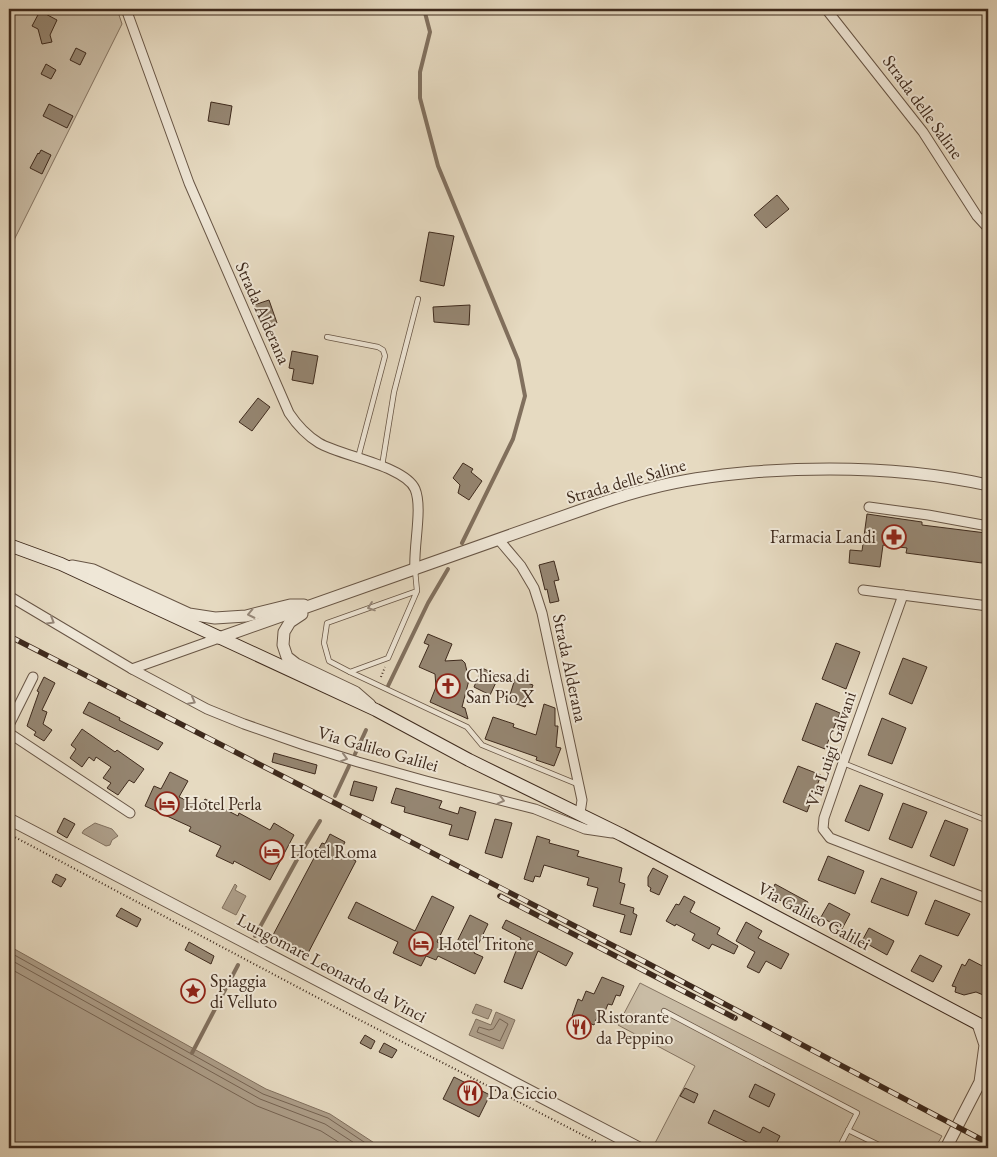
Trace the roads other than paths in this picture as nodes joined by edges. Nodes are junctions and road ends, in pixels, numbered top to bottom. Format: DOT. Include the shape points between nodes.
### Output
graph roads {
  1 [pos="126,9"];
  2 [pos="826,9"];
  3 [pos="988,228"];
  4 [pos="418,299"];
  5 [pos="327,337"];
  6 [pos="358,458"];
  7 [pos="382,466"];
  8 [pos="988,485"];
  9 [pos="868,507"];
  10 [pos="988,526"];
  11 [pos="499,540"];
  12 [pos="9,545"];
  13 [pos="60,564"];
  14 [pos="415,570"];
  15 [pos="863,590"];
  16 [pos="417,591"];
  17 [pos="903,595"];
  18 [pos="9,596"];
  19 [pos="316,604"];
  20 [pos="988,606"];
  21 [pos="219,638"];
  22 [pos="132,669"];
  23 [pos="350,672"];
  24 [pos="33,677"];
  25 [pos="376,710"];
  26 [pos="9,725"];
  27 [pos="9,733"];
  28 [pos="843,763"];
  29 [pos="578,784"];
  30 [pos="130,813"];
  31 [pos="580,813"];
  32 [pos="9,819"];
  33 [pos="988,821"];
  34 [pos="622,835"];
  35 [pos="988,899"];
  36 [pos="664,1011"];
  37 [pos="983,1027"];
  38 [pos="987,1048"];
  39 [pos="984,1079"];
  40 [pos="848,1130"];
  41 [pos="639,1148"];
  42 [pos="839,1148"];
  43 [pos="885,1148"];
  44 [pos="946,1148"];
  1 -- 6 [label="street, Strada Alderana" via="189,183 289,413 318,442"];
  2 -- 3 [label="street, Strada delle Saline" via="923,132"];
  4 -- 7 [label="lane" via="394,392"];
  5 -- 6 [label="lane" via="378,347 385,356"];
  6 -- 7 [label="street, Strada Alderana"];
  7 -- 14 [label="street, Strada Alderana" via="409,481 415,490 418,505"];
  8 -- 11 [label="street, Strada delle Saline" via="958,478 879,470 798,469 715,476 643,490"];
  9 -- 10 [label="street"];
  11 -- 14 [label="street, Strada delle Saline"];
  11 -- 29 [label="street, Strada Alderana" via="534,588"];
  12 -- 13 [label="main road, Via Galileo Galilei"];
  19 -- 13 [label="street, Strada delle Saline, one-way" via="290,605 246,616 215,618 189,614 93,570"];
  13 -- 21 [label="main road, Via Galileo Galilei"];
  14 -- 16 [label="lane"];
  14 -- 19 [label="street, Strada delle Saline"];
  15 -- 17 [label="street"];
  16 -- 23 [label="lane" via="388,658"];
  16 -- 23 [label="lane, one-way" via="328,623 324,643 330,661"];
  17 -- 20 [label="street"];
  17 -- 28 [label="street, Via Luigi Galvani"];
  18 -- 22 [label="street, Via Galileo Galilei, one-way"];
  19 -- 21 [label="street, Strada delle Saline"];
  19 -- 25 [label="street, Strada delle Saline" via="290,622 284,632 283,645 287,657 355,692"];
  21 -- 22 [label="street"];
  21 -- 25 [label="main road, Via Galileo Galilei"];
  22 -- 34 [label="street, Via Galileo Galilei, one-way" via="207,709 304,745 426,782 535,809 585,829"];
  23 -- 29 [label="lane" via="467,727 482,745"];
  24 -- 26 [label="street"];
  25 -- 31 [label="main road, Via Galileo Galilei" via="469,760"];
  27 -- 30 [label="street"];
  28 -- 33 [label="lane"];
  28 -- 35 [label="street, Via Luigi Galvani" via="824,818 823,829 830,838"];
  29 -- 31 [label="street, Strada Alderana" via="582,800"];
  31 -- 34 [label="main road, Via Galileo Galilei"];
  32 -- 41 [label="street, Lungomare Leonardo da Vinci"];
  34 -- 37 [label="main road, Via Galileo Galilei"];
  36 -- 40 [label="lane" via="857,1113"];
  37 -- 38 [label="street"];
  38 -- 39 [label="street"];
  39 -- 44 [label="street"];
  40 -- 42 [label="lane"];
  40 -- 43 [label="lane"];
}
